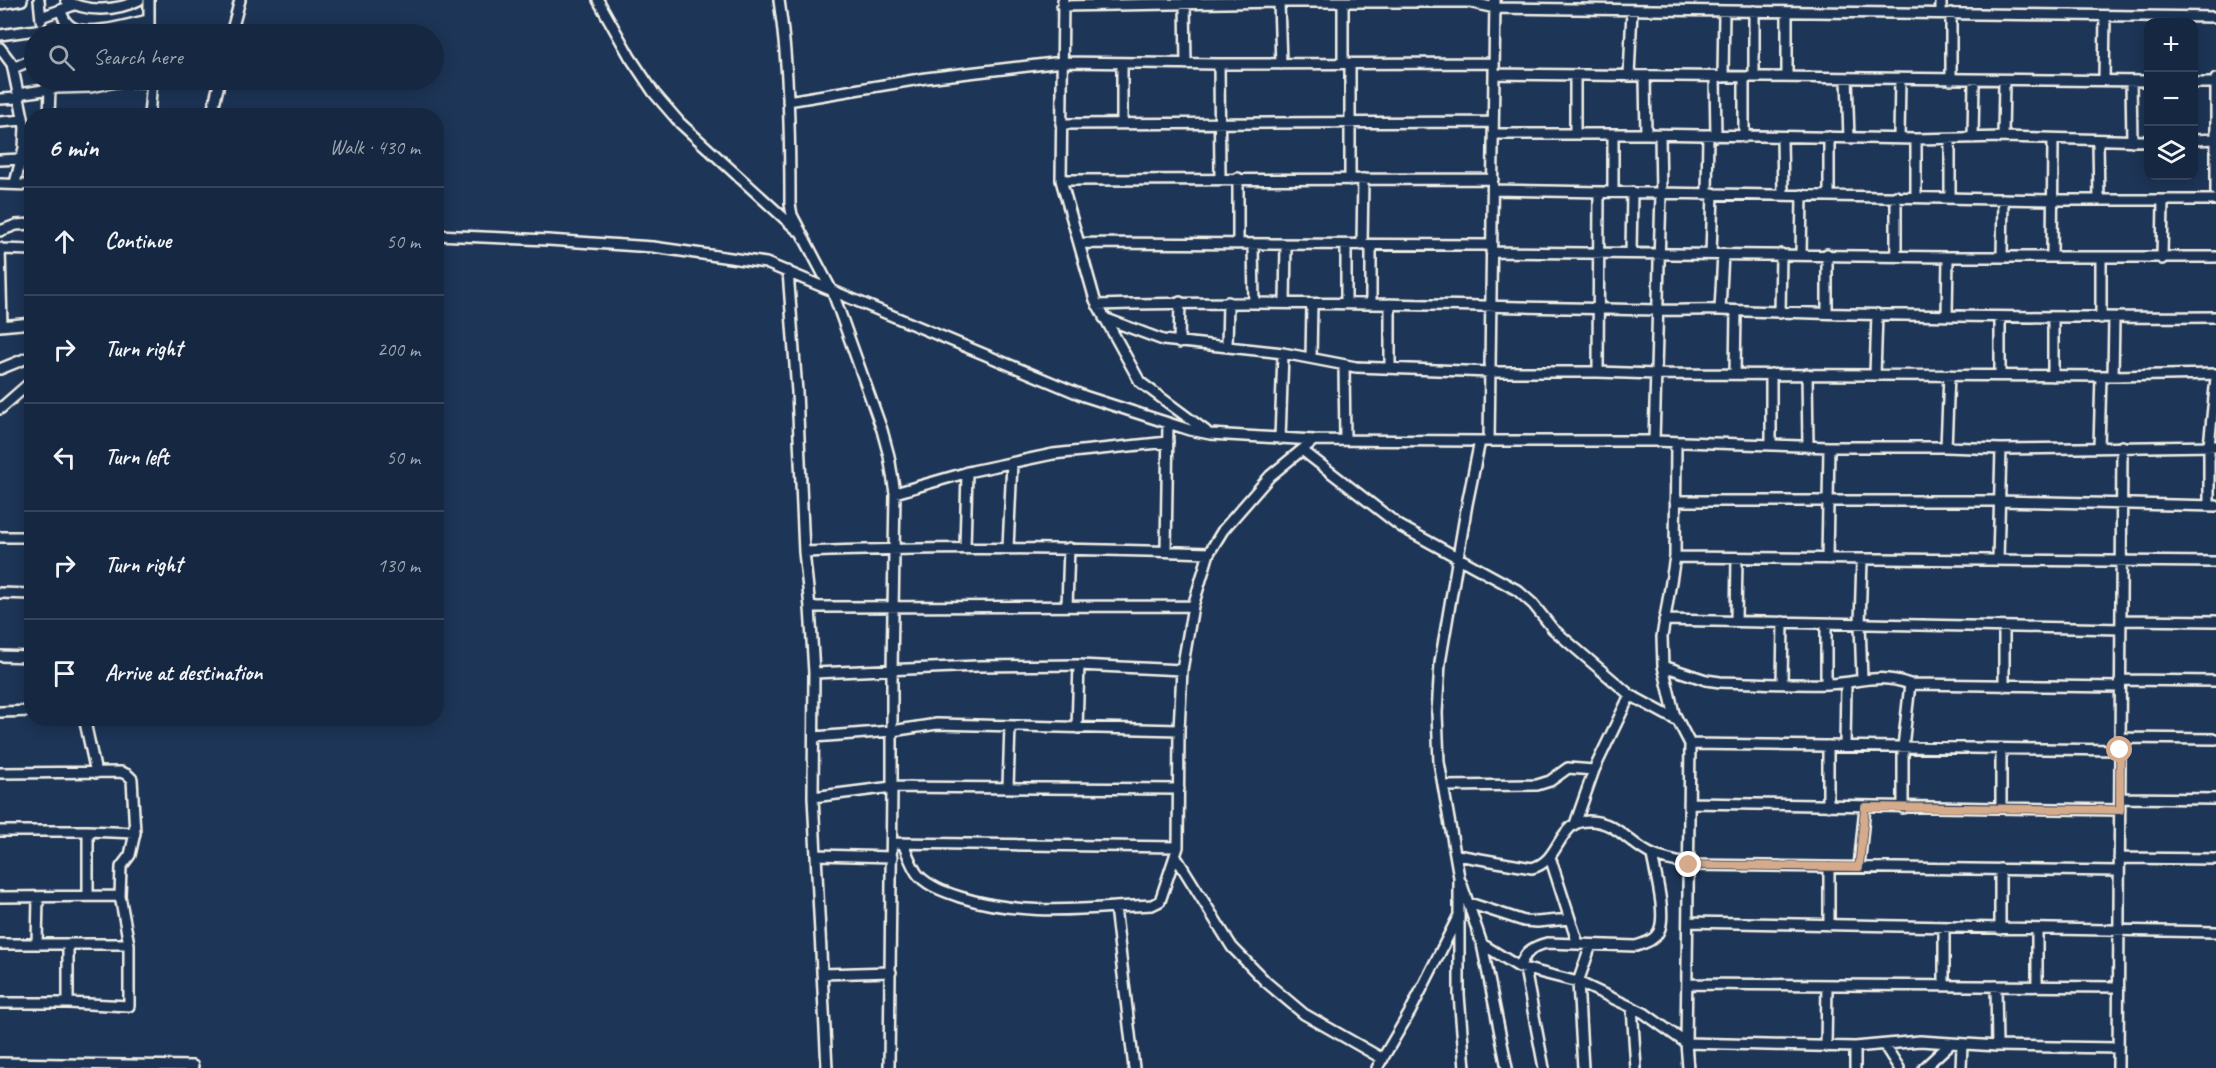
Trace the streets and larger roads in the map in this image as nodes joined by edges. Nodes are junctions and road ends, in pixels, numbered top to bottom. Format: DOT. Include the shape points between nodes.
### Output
graph roads {
  1 [pos="22,0"];
  2 [pos="39,0"];
  3 [pos="139,0"];
  4 [pos="149,0"];
  5 [pos="240,0"];
  6 [pos="598,0"];
  7 [pos="779,0"];
  8 [pos="1732,0"];
  9 [pos="1804,0"];
  10 [pos="1941,0"];
  11 [pos="1228,1"];
  12 [pos="1321,1"];
  13 [pos="1125,2"];
  14 [pos="1279,2"];
  15 [pos="1343,2"];
  16 [pos="1441,2"];
  17 [pos="70,3"];
  18 [pos="1063,3"];
  19 [pos="1185,3"];
  20 [pos="0,4"];
  21 [pos="1495,4"];
  22 [pos="1591,4"];
  23 [pos="1618,5"];
  24 [pos="1693,5"];
  25 [pos="1632,10"];
  26 [pos="61,11"];
  27 [pos="1728,11"];
  28 [pos="1754,11"];
  29 [pos="1787,12"];
  30 [pos="1804,12"];
  31 [pos="1946,13"];
  32 [pos="2105,16"];
  33 [pos="41,17"];
  34 [pos="2216,17"];
  35 [pos="148,20"];
  36 [pos="42,24"];
  37 [pos="68,24"];
  38 [pos="135,24"];
  39 [pos="148,24"];
  40 [pos="234,24"];
  41 [pos="24,33"];
  42 [pos="0,35"];
  43 [pos="0,48"];
  44 [pos="1062,62"];
  45 [pos="24,63"];
  46 [pos="1122,63"];
  47 [pos="1346,63"];
  48 [pos="1494,63"];
  49 [pos="1186,64"];
  50 [pos="1220,64"];
  51 [pos="1281,64"];
  52 [pos="13,68"];
  53 [pos="1494,74"];
  54 [pos="1575,75"];
  55 [pos="1629,76"];
  56 [pos="1646,77"];
  57 [pos="1719,77"];
  58 [pos="1744,77"];
  59 [pos="1754,77"];
  60 [pos="1787,77"];
  61 [pos="1847,78"];
  62 [pos="1900,79"];
  63 [pos="1951,80"];
  64 [pos="1974,80"];
  65 [pos="2104,80"];
  66 [pos="2004,81"];
  67 [pos="2131,81"];
  68 [pos="2144,81"];
  69 [pos="2216,81"];
  70 [pos="2198,82"];
  71 [pos="38,90"];
  72 [pos="53,90"];
  73 [pos="151,90"];
  74 [pos="218,90"];
  75 [pos="18,96"];
  76 [pos="0,99"];
  77 [pos="788,101"];
  78 [pos="51,108"];
  79 [pos="150,108"];
  80 [pos="214,108"];
  81 [pos="23,120"];
  82 [pos="0,122"];
  83 [pos="1350,122"];
  84 [pos="1493,122"];
  85 [pos="1061,123"];
  86 [pos="1122,123"];
  87 [pos="1220,123"];
  88 [pos="24,128"];
  89 [pos="1494,134"];
  90 [pos="1575,134"];
  91 [pos="1613,134"];
  92 [pos="1646,134"];
  93 [pos="2216,134"];
  94 [pos="1660,135"];
  95 [pos="1712,136"];
  96 [pos="1744,137"];
  97 [pos="1829,137"];
  98 [pos="2003,137"];
  99 [pos="1782,138"];
  100 [pos="1849,138"];
  101 [pos="1899,138"];
  102 [pos="1973,138"];
  103 [pos="1916,139"];
  104 [pos="1950,139"];
  105 [pos="2054,139"];
  106 [pos="2198,140"];
  107 [pos="2216,140"];
  108 [pos="2098,141"];
  109 [pos="2132,141"];
  110 [pos="2144,141"];
  111 [pos="24,142"];
  112 [pos="21,159"];
  113 [pos="0,160"];
  114 [pos="1220,178"];
  115 [pos="1238,178"];
  116 [pos="1363,179"];
  117 [pos="1493,179"];
  118 [pos="1061,180"];
  119 [pos="1350,180"];
  120 [pos="15,183"];
  121 [pos="0,184"];
  122 [pos="24,184"];
  123 [pos="1492,190"];
  124 [pos="2216,191"];
  125 [pos="1599,192"];
  126 [pos="1613,192"];
  127 [pos="1632,192"];
  128 [pos="1661,192"];
  129 [pos="1710,193"];
  130 [pos="1783,194"];
  131 [pos="1829,194"];
  132 [pos="1802,195"];
  133 [pos="1896,196"];
  134 [pos="1916,197"];
  135 [pos="1950,197"];
  136 [pos="2003,199"];
  137 [pos="2052,200"];
  138 [pos="2099,200"];
  139 [pos="2163,200"];
  140 [pos="2216,200"];
  141 [pos="24,224"];
  142 [pos="0,231"];
  143 [pos="444,236"];
  144 [pos="803,236"];
  145 [pos="1080,243"];
  146 [pos="1238,244"];
  147 [pos="1253,245"];
  148 [pos="1286,245"];
  149 [pos="1346,245"];
  150 [pos="1367,245"];
  151 [pos="0,248"];
  152 [pos="1491,249"];
  153 [pos="24,250"];
  154 [pos="1597,253"];
  155 [pos="1631,253"];
  156 [pos="1659,254"];
  157 [pos="1711,254"];
  158 [pos="1723,254"];
  159 [pos="1781,254"];
  160 [pos="1827,254"];
  161 [pos="1800,255"];
  162 [pos="1896,256"];
  163 [pos="2002,256"];
  164 [pos="1948,257"];
  165 [pos="2052,257"];
  166 [pos="2216,257"];
  167 [pos="2101,258"];
  168 [pos="2162,259"];
  169 [pos="788,272"];
  170 [pos="1,283"];
  171 [pos="833,292"];
  172 [pos="1180,302"];
  173 [pos="1228,302"];
  174 [pos="1254,303"];
  175 [pos="1285,303"];
  176 [pos="1346,303"];
  177 [pos="1371,303"];
  178 [pos="1312,304"];
  179 [pos="1390,304"];
  180 [pos="1097,305"];
  181 [pos="1491,306"];
  182 [pos="1598,308"];
  183 [pos="1658,310"];
  184 [pos="1720,310"];
  185 [pos="1736,311"];
  186 [pos="1780,313"];
  187 [pos="1827,313"];
  188 [pos="1877,314"];
  189 [pos="1947,315"];
  190 [pos="2216,317"];
  191 [pos="1104,318"];
  192 [pos="2000,318"];
  193 [pos="2053,318"];
  194 [pos="2101,318"];
  195 [pos="2114,318"];
  196 [pos="24,324"];
  197 [pos="1,326"];
  198 [pos="1179,343"];
  199 [pos="1227,346"];
  200 [pos="1283,353"];
  201 [pos="1311,358"];
  202 [pos="24,359"];
  203 [pos="1344,366"];
  204 [pos="1390,368"];
  205 [pos="0,369"];
  206 [pos="1490,372"];
  207 [pos="1598,372"];
  208 [pos="1655,374"];
  209 [pos="1735,374"];
  210 [pos="1771,374"];
  211 [pos="1807,374"];
  212 [pos="1875,375"];
  213 [pos="1948,375"];
  214 [pos="2000,375"];
  215 [pos="2053,376"];
  216 [pos="2101,376"];
  217 [pos="2113,376"];
  218 [pos="2216,376"];
  219 [pos="24,388"];
  220 [pos="0,409"];
  221 [pos="1168,423"];
  222 [pos="1210,435"];
  223 [pos="1280,439"];
  224 [pos="1314,440"];
  225 [pos="1345,440"];
  226 [pos="1485,441"];
  227 [pos="1654,441"];
  228 [pos="1167,442"];
  229 [pos="1676,442"];
  230 [pos="1771,445"];
  231 [pos="2122,446"];
  232 [pos="2212,446"];
  233 [pos="1808,447"];
  234 [pos="1829,447"];
  235 [pos="1946,447"];
  236 [pos="2098,447"];
  237 [pos="2001,449"];
  238 [pos="1302,450"];
  239 [pos="1012,462"];
  240 [pos="967,472"];
  241 [pos="895,493"];
  242 [pos="1676,501"];
  243 [pos="1999,501"];
  244 [pos="1828,502"];
  245 [pos="2121,503"];
  246 [pos="2212,506"];
  247 [pos="0,537"];
  248 [pos="24,537"];
  249 [pos="894,548"];
  250 [pos="965,548"];
  251 [pos="1008,548"];
  252 [pos="1069,548"];
  253 [pos="1166,551"];
  254 [pos="804,552"];
  255 [pos="1209,553"];
  256 [pos="1674,557"];
  257 [pos="1737,558"];
  258 [pos="1458,559"];
  259 [pos="1827,559"];
  260 [pos="1862,559"];
  261 [pos="1998,560"];
  262 [pos="2121,561"];
  263 [pos="2216,562"];
  264 [pos="0,593"];
  265 [pos="24,594"];
  266 [pos="1067,606"];
  267 [pos="1193,606"];
  268 [pos="810,607"];
  269 [pos="894,607"];
  270 [pos="1664,620"];
  271 [pos="1736,621"];
  272 [pos="2216,621"];
  273 [pos="1783,622"];
  274 [pos="1826,624"];
  275 [pos="1860,624"];
  276 [pos="2121,625"];
  277 [pos="2004,627"];
  278 [pos="0,656"];
  279 [pos="24,657"];
  280 [pos="1079,665"];
  281 [pos="1663,666"];
  282 [pos="891,670"];
  283 [pos="1182,670"];
  284 [pos="814,673"];
  285 [pos="1862,679"];
  286 [pos="2216,681"];
  287 [pos="1782,683"];
  288 [pos="1846,683"];
  289 [pos="1826,684"];
  290 [pos="1910,684"];
  291 [pos="2120,684"];
  292 [pos="2004,686"];
  293 [pos="1630,695"];
  294 [pos="24,711"];
  295 [pos="0,712"];
  296 [pos="1678,721"];
  297 [pos="87,726"];
  298 [pos="1010,726"];
  299 [pos="1077,728"];
  300 [pos="1179,730"];
  301 [pos="892,731"];
  302 [pos="814,737"];
  303 [pos="2120,738"];
  304 [pos="2216,739"];
  305 [pos="1690,744"];
  306 [pos="1828,746"];
  307 [pos="1845,747"];
  308 [pos="1903,747"];
  309 [pos="2001,749"];
  310 [pos="2120,750"];
  311 [pos="1594,770"];
  312 [pos="0,773"];
  313 [pos="96,773"];
  314 [pos="1443,786"];
  315 [pos="892,787"];
  316 [pos="1008,788"];
  317 [pos="1179,789"];
  318 [pos="813,797"];
  319 [pos="2120,798"];
  320 [pos="2216,799"];
  321 [pos="1689,803"];
  322 [pos="1828,806"];
  323 [pos="1865,807"];
  324 [pos="1903,807"];
  325 [pos="2001,808"];
  326 [pos="2120,810"];
  327 [pos="1575,824"];
  328 [pos="0,831"];
  329 [pos="88,831"];
  330 [pos="135,833"];
  331 [pos="892,843"];
  332 [pos="903,843"];
  333 [pos="1177,852"];
  334 [pos="817,855"];
  335 [pos="1457,855"];
  336 [pos="1652,855"];
  337 [pos="892,857"];
  338 [pos="1550,857"];
  339 [pos="2119,858"];
  340 [pos="2216,859"];
  341 [pos="1689,865"];
  342 [pos="1829,867"];
  343 [pos="1859,867"];
  344 [pos="2000,869"];
  345 [pos="2119,871"];
  346 [pos="1460,877"];
  347 [pos="88,896"];
  348 [pos="120,896"];
  349 [pos="0,897"];
  350 [pos="38,897"];
  351 [pos="1469,903"];
  352 [pos="1115,907"];
  353 [pos="1458,915"];
  354 [pos="1570,919"];
  355 [pos="1688,922"];
  356 [pos="1829,925"];
  357 [pos="1944,928"];
  358 [pos="2000,929"];
  359 [pos="2037,930"];
  360 [pos="2119,931"];
  361 [pos="2216,932"];
  362 [pos="0,944"];
  363 [pos="37,944"];
  364 [pos="68,944"];
  365 [pos="129,944"];
  366 [pos="1482,944"];
  367 [pos="1578,944"];
  368 [pos="1591,945"];
  369 [pos="1522,968"];
  370 [pos="891,972"];
  371 [pos="822,974"];
  372 [pos="1578,982"];
  373 [pos="1688,984"];
  374 [pos="1827,985"];
  375 [pos="1944,986"];
  376 [pos="1996,986"];
  377 [pos="2037,986"];
  378 [pos="2118,987"];
  379 [pos="0,1003"];
  380 [pos="68,1003"];
  381 [pos="1632,1007"];
  382 [pos="1686,1043"];
  383 [pos="1950,1044"];
  384 [pos="1962,1044"];
  385 [pos="1885,1046"];
  386 [pos="1997,1046"];
  387 [pos="1826,1047"];
  388 [pos="1855,1047"];
  389 [pos="2118,1048"];
  390 [pos="1383,1059"];
  391 [pos="0,1063"];
  392 [pos="194,1066"];
  393 [pos="827,1068"];
  394 [pos="889,1068"];
  395 [pos="1134,1068"];
  396 [pos="1377,1068"];
  397 [pos="1465,1068"];
  398 [pos="1507,1068"];
  399 [pos="1544,1068"];
  400 [pos="1583,1068"];
  401 [pos="1636,1068"];
  402 [pos="1689,1068"];
  403 [pos="1855,1068"];
  404 [pos="1899,1068"];
  405 [pos="1924,1068"];
  406 [pos="1961,1068"];
  407 [pos="2118,1068"];
  1 -- 20 [label="street"];
  2 -- 33 [label="street"];
  3 -- 17 [label="street" via="91,9"];
  4 -- 35 [label="street"];
  5 -- 40 [label="street"];
  6 -- 144 [label="street" via="654,93 680,123"];
  7 -- 77 [label="street"];
  8 -- 27 [label="street"];
  9 -- 30 [label="street"];
  10 -- 31 [label="street"];
  11 -- 14 [label="street"];
  11 -- 19 [label="street"];
  12 -- 14 [label="street"];
  12 -- 15 [label="street"];
  13 -- 18 [label="street"];
  13 -- 19 [label="street"];
  14 -- 51 [label="street"];
  15 -- 16 [label="street"];
  15 -- 47 [label="street"];
  16 -- 21 [label="street"];
  17 -- 26 [label="street"];
  18 -- 44 [label="street"];
  19 -- 49 [label="street"];
  21 -- 22 [label="street"];
  21 -- 48 [label="street"];
  22 -- 23 [label="street"];
  23 -- 25 [label="street"];
  24 -- 25 [label="street"];
  24 -- 27 [label="street"];
  25 -- 55 [label="street"];
  26 -- 33 [label="street"];
  26 -- 37 [label="street"];
  27 -- 28 [label="street"];
  27 -- 57 [label="street"];
  28 -- 29 [label="street"];
  28 -- 59 [label="street"];
  29 -- 30 [label="street"];
  29 -- 60 [label="street"];
  30 -- 31 [label="street"];
  31 -- 32 [label="street"];
  31 -- 63 [label="street"];
  32 -- 34 [label="street"];
  32 -- 65 [label="street"];
  33 -- 36 [label="street"];
  35 -- 38 [label="street"];
  35 -- 39 [label="street"];
  41 -- 42 [label="street"];
  43 -- 52 [label="street"];
  44 -- 46 [label="street"];
  44 -- 77 [label="street" via="926,78"];
  44 -- 85 [label="street"];
  45 -- 52 [label="street"];
  46 -- 49 [label="street"];
  46 -- 86 [label="street"];
  47 -- 48 [label="street"];
  47 -- 51 [label="street"];
  47 -- 83 [label="street"];
  48 -- 53 [label="street"];
  49 -- 50 [label="street"];
  50 -- 51 [label="street"];
  50 -- 87 [label="street"];
  52 -- 75 [label="street"];
  53 -- 54 [label="street"];
  53 -- 84 [label="street"];
  54 -- 55 [label="street"];
  54 -- 90 [label="street"];
  55 -- 56 [label="street"];
  56 -- 57 [label="street"];
  56 -- 92 [label="street"];
  57 -- 58 [label="street"];
  57 -- 95 [label="street"];
  58 -- 59 [label="street"];
  58 -- 96 [label="street"];
  59 -- 60 [label="street"];
  60 -- 61 [label="street"];
  61 -- 62 [label="street"];
  61 -- 100 [label="street"];
  62 -- 63 [label="street"];
  62 -- 101 [label="street"];
  63 -- 64 [label="street"];
  64 -- 66 [label="street"];
  64 -- 102 [label="street"];
  65 -- 66 [label="street"];
  65 -- 67 [label="street"];
  66 -- 98 [label="street"];
  67 -- 68 [label="street"];
  67 -- 109 [label="street"];
  69 -- 70 [label="street"];
  69 -- 93 [label="street"];
  71 -- 75 [label="street"];
  72 -- 78 [label="street"];
  73 -- 79 [label="street"];
  74 -- 80 [label="street"];
  75 -- 76 [label="street"];
  75 -- 81 [label="street"];
  77 -- 144 [label="street" via="790,204"];
  81 -- 82 [label="street"];
  81 -- 88 [label="street"];
  83 -- 84 [label="street"];
  83 -- 87 [label="street"];
  83 -- 119 [label="street"];
  84 -- 89 [label="street"];
  85 -- 86 [label="street"];
  85 -- 118 [label="street"];
  86 -- 87 [label="street"];
  87 -- 114 [label="street"];
  89 -- 90 [label="street"];
  89 -- 117 [label="street"];
  90 -- 91 [label="street"];
  91 -- 92 [label="street"];
  91 -- 126 [label="street"];
  92 -- 94 [label="street"];
  93 -- 107 [label="street"];
  94 -- 95 [label="street"];
  94 -- 128 [label="street"];
  95 -- 96 [label="street"];
  95 -- 129 [label="street"];
  96 -- 99 [label="street"];
  97 -- 99 [label="street"];
  97 -- 100 [label="street"];
  97 -- 131 [label="street"];
  98 -- 102 [label="street"];
  98 -- 105 [label="street"];
  99 -- 130 [label="street"];
  100 -- 101 [label="street"];
  101 -- 103 [label="street"];
  102 -- 104 [label="street"];
  103 -- 104 [label="street"];
  103 -- 134 [label="street"];
  104 -- 135 [label="street"];
  105 -- 108 [label="street"];
  105 -- 137 [label="street"];
  106 -- 107 [label="street"];
  107 -- 124 [label="street"];
  108 -- 109 [label="street"];
  108 -- 138 [label="street"];
  109 -- 110 [label="street"];
  111 -- 112 [label="street"];
  112 -- 113 [label="street"];
  112 -- 120 [label="street"];
  114 -- 115 [label="street"];
  114 -- 118 [label="street"];
  115 -- 119 [label="street"];
  115 -- 146 [label="street"];
  116 -- 117 [label="street"];
  116 -- 119 [label="street"];
  116 -- 150 [label="street"];
  117 -- 123 [label="street"];
  118 -- 145 [label="street"];
  120 -- 121 [label="street"];
  120 -- 122 [label="street"];
  123 -- 125 [label="street"];
  123 -- 152 [label="street"];
  125 -- 126 [label="street"];
  125 -- 154 [label="street"];
  126 -- 127 [label="street"];
  127 -- 128 [label="street"];
  127 -- 155 [label="street"];
  128 -- 129 [label="street"];
  128 -- 156 [label="street"];
  129 -- 130 [label="street"];
  129 -- 157 [label="street"];
  130 -- 132 [label="street"];
  131 -- 132 [label="street"];
  131 -- 133 [label="street"];
  132 -- 161 [label="street"];
  133 -- 134 [label="street"];
  133 -- 162 [label="street"];
  134 -- 135 [label="street"];
  135 -- 136 [label="street"];
  136 -- 137 [label="street"];
  136 -- 163 [label="street"];
  137 -- 138 [label="street"];
  137 -- 165 [label="street"];
  138 -- 139 [label="street"];
  139 -- 140 [label="street"];
  139 -- 168 [label="street"];
  141 -- 142 [label="street"];
  143 -- 169 [label="street" via="653,247 758,261"];
  144 -- 171 [label="street"];
  145 -- 146 [label="street"];
  145 -- 180 [label="street"];
  146 -- 147 [label="street"];
  147 -- 148 [label="street"];
  147 -- 174 [label="street"];
  148 -- 149 [label="street"];
  148 -- 175 [label="street"];
  149 -- 150 [label="street"];
  149 -- 176 [label="street"];
  150 -- 152 [label="street"];
  150 -- 177 [label="street"];
  151 -- 153 [label="street"];
  151 -- 170 [label="street"];
  152 -- 154 [label="street"];
  152 -- 181 [label="street"];
  154 -- 155 [label="street"];
  154 -- 182 [label="street"];
  155 -- 156 [label="street"];
  156 -- 157 [label="street"];
  156 -- 183 [label="street"];
  157 -- 158 [label="street"];
  158 -- 159 [label="street"];
  158 -- 184 [label="street"];
  159 -- 161 [label="street"];
  159 -- 186 [label="street"];
  160 -- 161 [label="street"];
  160 -- 162 [label="street"];
  160 -- 187 [label="street"];
  162 -- 164 [label="street"];
  163 -- 164 [label="street"];
  163 -- 165 [label="street"];
  164 -- 189 [label="street"];
  165 -- 167 [label="street"];
  166 -- 168 [label="street"];
  167 -- 168 [label="street"];
  167 -- 194 [label="street"];
  169 -- 171 [label="street"];
  169 -- 254 [label="street"];
  170 -- 197 [label="street"];
  171 -- 221 [label="street" via="1084,396"];
  171 -- 241 [label="street" via="882,430"];
  172 -- 173 [label="street"];
  172 -- 180 [label="street"];
  172 -- 198 [label="street"];
  173 -- 174 [label="street"];
  173 -- 199 [label="street"];
  174 -- 175 [label="street"];
  175 -- 178 [label="street"];
  176 -- 177 [label="street"];
  176 -- 178 [label="street"];
  177 -- 179 [label="street"];
  178 -- 201 [label="street"];
  179 -- 181 [label="street"];
  179 -- 204 [label="street"];
  180 -- 191 [label="street"];
  181 -- 182 [label="street"];
  181 -- 206 [label="street"];
  182 -- 183 [label="street"];
  182 -- 207 [label="street"];
  183 -- 184 [label="street"];
  183 -- 208 [label="street"];
  184 -- 185 [label="street"];
  185 -- 186 [label="street"];
  185 -- 209 [label="street"];
  186 -- 187 [label="street"];
  187 -- 188 [label="street"];
  188 -- 189 [label="street"];
  188 -- 212 [label="street"];
  189 -- 192 [label="street"];
  190 -- 195 [label="street"];
  191 -- 198 [label="street"];
  191 -- 222 [label="street" via="1140,382"];
  192 -- 193 [label="street"];
  192 -- 214 [label="street"];
  193 -- 194 [label="street"];
  193 -- 215 [label="street"];
  194 -- 195 [label="street"];
  195 -- 217 [label="street"];
  196 -- 197 [label="street"];
  198 -- 199 [label="street"];
  199 -- 200 [label="street"];
  200 -- 201 [label="street"];
  200 -- 223 [label="street"];
  201 -- 203 [label="street"];
  202 -- 205 [label="street"];
  203 -- 204 [label="street"];
  203 -- 225 [label="street"];
  204 -- 206 [label="street"];
  206 -- 207 [label="street"];
  206 -- 226 [label="street"];
  207 -- 208 [label="street"];
  208 -- 209 [label="street"];
  208 -- 227 [label="street"];
  209 -- 210 [label="street"];
  210 -- 211 [label="street"];
  210 -- 230 [label="street"];
  211 -- 212 [label="street"];
  211 -- 233 [label="street"];
  212 -- 213 [label="street"];
  213 -- 214 [label="street"];
  213 -- 235 [label="street"];
  214 -- 215 [label="street"];
  215 -- 216 [label="street"];
  216 -- 217 [label="street"];
  216 -- 236 [label="street"];
  217 -- 218 [label="street"];
  218 -- 232 [label="street"];
  219 -- 220 [label="street"];
  221 -- 222 [label="street"];
  221 -- 228 [label="street"];
  222 -- 223 [label="street"];
  223 -- 224 [label="street"];
  224 -- 225 [label="street"];
  224 -- 238 [label="street"];
  225 -- 226 [label="street"];
  226 -- 227 [label="street"];
  226 -- 258 [label="street"];
  227 -- 229 [label="street"];
  228 -- 239 [label="street" via="1065,452"];
  228 -- 253 [label="street"];
  229 -- 230 [label="street"];
  229 -- 242 [label="street"];
  230 -- 233 [label="street"];
  231 -- 232 [label="street"];
  231 -- 236 [label="street"];
  231 -- 245 [label="street"];
  232 -- 246 [label="street"];
  233 -- 234 [label="street"];
  234 -- 235 [label="street"];
  234 -- 244 [label="street"];
  235 -- 237 [label="street"];
  236 -- 237 [label="street"];
  237 -- 243 [label="street"];
  238 -- 255 [label="street" via="1270,476 1222,530"];
  238 -- 258 [label="street" via="1400,526"];
  239 -- 240 [label="street"];
  239 -- 251 [label="street"];
  240 -- 241 [label="street"];
  240 -- 250 [label="street"];
  241 -- 249 [label="street"];
  242 -- 244 [label="street"];
  242 -- 256 [label="street"];
  243 -- 244 [label="street"];
  243 -- 245 [label="street"];
  243 -- 261 [label="street"];
  244 -- 259 [label="street"];
  245 -- 246 [label="street"];
  245 -- 262 [label="street"];
  247 -- 248 [label="street"];
  249 -- 250 [label="street"];
  249 -- 254 [label="street"];
  249 -- 269 [label="street"];
  250 -- 251 [label="street"];
  251 -- 252 [label="street"];
  252 -- 253 [label="street"];
  252 -- 266 [label="street"];
  253 -- 255 [label="street"];
  254 -- 268 [label="street"];
  255 -- 267 [label="street"];
  256 -- 257 [label="street"];
  256 -- 270 [label="street"];
  257 -- 259 [label="street"];
  257 -- 271 [label="street"];
  258 -- 293 [label="street" via="1517,590 1553,629"];
  258 -- 314 [label="street" via="1440,663 1437,713"];
  259 -- 260 [label="street"];
  260 -- 261 [label="street"];
  260 -- 275 [label="street"];
  261 -- 262 [label="street"];
  262 -- 263 [label="street"];
  262 -- 276 [label="street"];
  264 -- 265 [label="street"];
  266 -- 267 [label="street"];
  266 -- 269 [label="street"];
  267 -- 283 [label="street"];
  268 -- 269 [label="street"];
  268 -- 284 [label="street"];
  269 -- 282 [label="street"];
  270 -- 271 [label="street"];
  270 -- 281 [label="street"];
  271 -- 273 [label="street"];
  272 -- 276 [label="street"];
  273 -- 274 [label="street"];
  273 -- 287 [label="street"];
  274 -- 275 [label="street"];
  274 -- 289 [label="street"];
  275 -- 277 [label="street"];
  275 -- 285 [label="street"];
  276 -- 277 [label="street"];
  276 -- 291 [label="street"];
  277 -- 292 [label="street"];
  278 -- 279 [label="street"];
  280 -- 282 [label="street"];
  280 -- 283 [label="street"];
  280 -- 299 [label="street"];
  281 -- 287 [label="street" via="1706,680"];
  281 -- 296 [label="street"];
  282 -- 284 [label="street"];
  282 -- 301 [label="street"];
  283 -- 300 [label="street"];
  284 -- 302 [label="street"];
  285 -- 288 [label="street"];
  285 -- 290 [label="street" via="1895,678"];
  286 -- 291 [label="street"];
  287 -- 289 [label="street"];
  288 -- 289 [label="street"];
  288 -- 307 [label="street"];
  290 -- 292 [label="street"];
  290 -- 308 [label="street"];
  291 -- 292 [label="street"];
  291 -- 303 [label="street"];
  293 -- 296 [label="street"];
  293 -- 311 [label="street"];
  294 -- 295 [label="street"];
  296 -- 305 [label="street"];
  297 -- 313 [label="street"];
  298 -- 299 [label="street"];
  298 -- 301 [label="street" via="937,724"];
  298 -- 316 [label="street"];
  299 -- 300 [label="street"];
  300 -- 317 [label="street"];
  301 -- 302 [label="street"];
  301 -- 315 [label="street"];
  302 -- 318 [label="street"];
  303 -- 304 [label="street"];
  303 -- 310 [label="street"];
  305 -- 306 [label="street"];
  305 -- 321 [label="street"];
  306 -- 307 [label="street"];
  306 -- 322 [label="street"];
  307 -- 308 [label="street"];
  308 -- 309 [label="street"];
  308 -- 324 [label="street"];
  309 -- 310 [label="street"];
  309 -- 325 [label="street"];
  310 -- 319 [label="street"];
  311 -- 314 [label="street" via="1568,768 1537,785"];
  311 -- 327 [label="street"];
  312 -- 313 [label="street"];
  313 -- 330 [label="street" via="121,772 132,779"];
  314 -- 335 [label="street"];
  315 -- 316 [label="street"];
  315 -- 318 [label="street"];
  315 -- 331 [label="street"];
  316 -- 317 [label="street"];
  317 -- 333 [label="street"];
  318 -- 334 [label="street"];
  319 -- 320 [label="street"];
  319 -- 326 [label="street"];
  321 -- 322 [label="street"];
  321 -- 341 [label="street"];
  322 -- 323 [label="street"];
  323 -- 324 [label="street"];
  323 -- 343 [label="street"];
  324 -- 325 [label="street"];
  325 -- 326 [label="street"];
  326 -- 339 [label="street"];
  327 -- 336 [label="street" via="1590,821 1611,825"];
  327 -- 338 [label="street"];
  328 -- 329 [label="street"];
  329 -- 330 [label="street"];
  329 -- 347 [label="street"];
  330 -- 348 [label="street" via="130,855 121,867"];
  331 -- 332 [label="street"];
  331 -- 337 [label="street"];
  332 -- 333 [label="street"];
  332 -- 352 [label="street" via="917,874 930,885 982,904 1068,910"];
  333 -- 352 [label="street" via="1160,901"];
  333 -- 390 [label="street" via="1232,947 1266,982 1304,1014"];
  334 -- 337 [label="street"];
  334 -- 371 [label="street"];
  335 -- 338 [label="street" via="1532,868"];
  335 -- 346 [label="street"];
  336 -- 341 [label="street"];
  336 -- 368 [label="street" via="1662,916 1659,931 1650,941 1636,946"];
  337 -- 370 [label="street"];
  338 -- 354 [label="street"];
  339 -- 340 [label="street"];
  339 -- 345 [label="street"];
  341 -- 342 [label="street"];
  341 -- 355 [label="street"];
  342 -- 343 [label="street"];
  342 -- 356 [label="street"];
  343 -- 344 [label="street"];
  344 -- 345 [label="street"];
  344 -- 358 [label="street"];
  345 -- 360 [label="street"];
  346 -- 351 [label="street"];
  346 -- 353 [label="street"];
  347 -- 348 [label="street"];
  347 -- 350 [label="street"];
  348 -- 365 [label="street"];
  349 -- 350 [label="street"];
  350 -- 363 [label="street"];
  351 -- 354 [label="street" via="1524,921"];
  351 -- 366 [label="street"];
  352 -- 395 [label="street"];
  353 -- 390 [label="street"];
  353 -- 397 [label="street"];
  354 -- 367 [label="street"];
  355 -- 356 [label="street"];
  355 -- 373 [label="street"];
  356 -- 357 [label="street"];
  357 -- 358 [label="street"];
  357 -- 375 [label="street"];
  358 -- 359 [label="street"];
  359 -- 360 [label="street"];
  359 -- 377 [label="street"];
  360 -- 361 [label="street"];
  360 -- 378 [label="street"];
  362 -- 363 [label="street"];
  363 -- 364 [label="street"];
  364 -- 365 [label="street"];
  364 -- 380 [label="street"];
  365 -- 380 [label="street" via="129,1006"];
  366 -- 369 [label="street"];
  366 -- 398 [label="street"];
  367 -- 368 [label="street"];
  367 -- 369 [label="street" via="1547,943 1533,947 1525,954"];
  368 -- 372 [label="street"];
  369 -- 372 [label="street"];
  369 -- 399 [label="street"];
  370 -- 371 [label="street"];
  370 -- 394 [label="street"];
  371 -- 393 [label="street"];
  372 -- 381 [label="street"];
  372 -- 400 [label="street"];
  373 -- 374 [label="street"];
  373 -- 382 [label="street"];
  374 -- 375 [label="street"];
  374 -- 387 [label="street"];
  375 -- 376 [label="street"];
  376 -- 377 [label="street"];
  376 -- 386 [label="street"];
  377 -- 378 [label="street"];
  378 -- 389 [label="street"];
  379 -- 380 [label="street"];
  381 -- 382 [label="street"];
  381 -- 401 [label="street"];
  382 -- 387 [label="street"];
  382 -- 402 [label="street"];
  383 -- 384 [label="street"];
  383 -- 385 [label="street" via="1908,1041"];
  383 -- 405 [label="street"];
  384 -- 386 [label="street"];
  384 -- 406 [label="street"];
  385 -- 388 [label="street"];
  385 -- 404 [label="street"];
  386 -- 389 [label="street"];
  387 -- 388 [label="street"];
  388 -- 403 [label="street"];
  389 -- 407 [label="street"];
  390 -- 396 [label="street"];
  391 -- 392 [label="street"];
}
